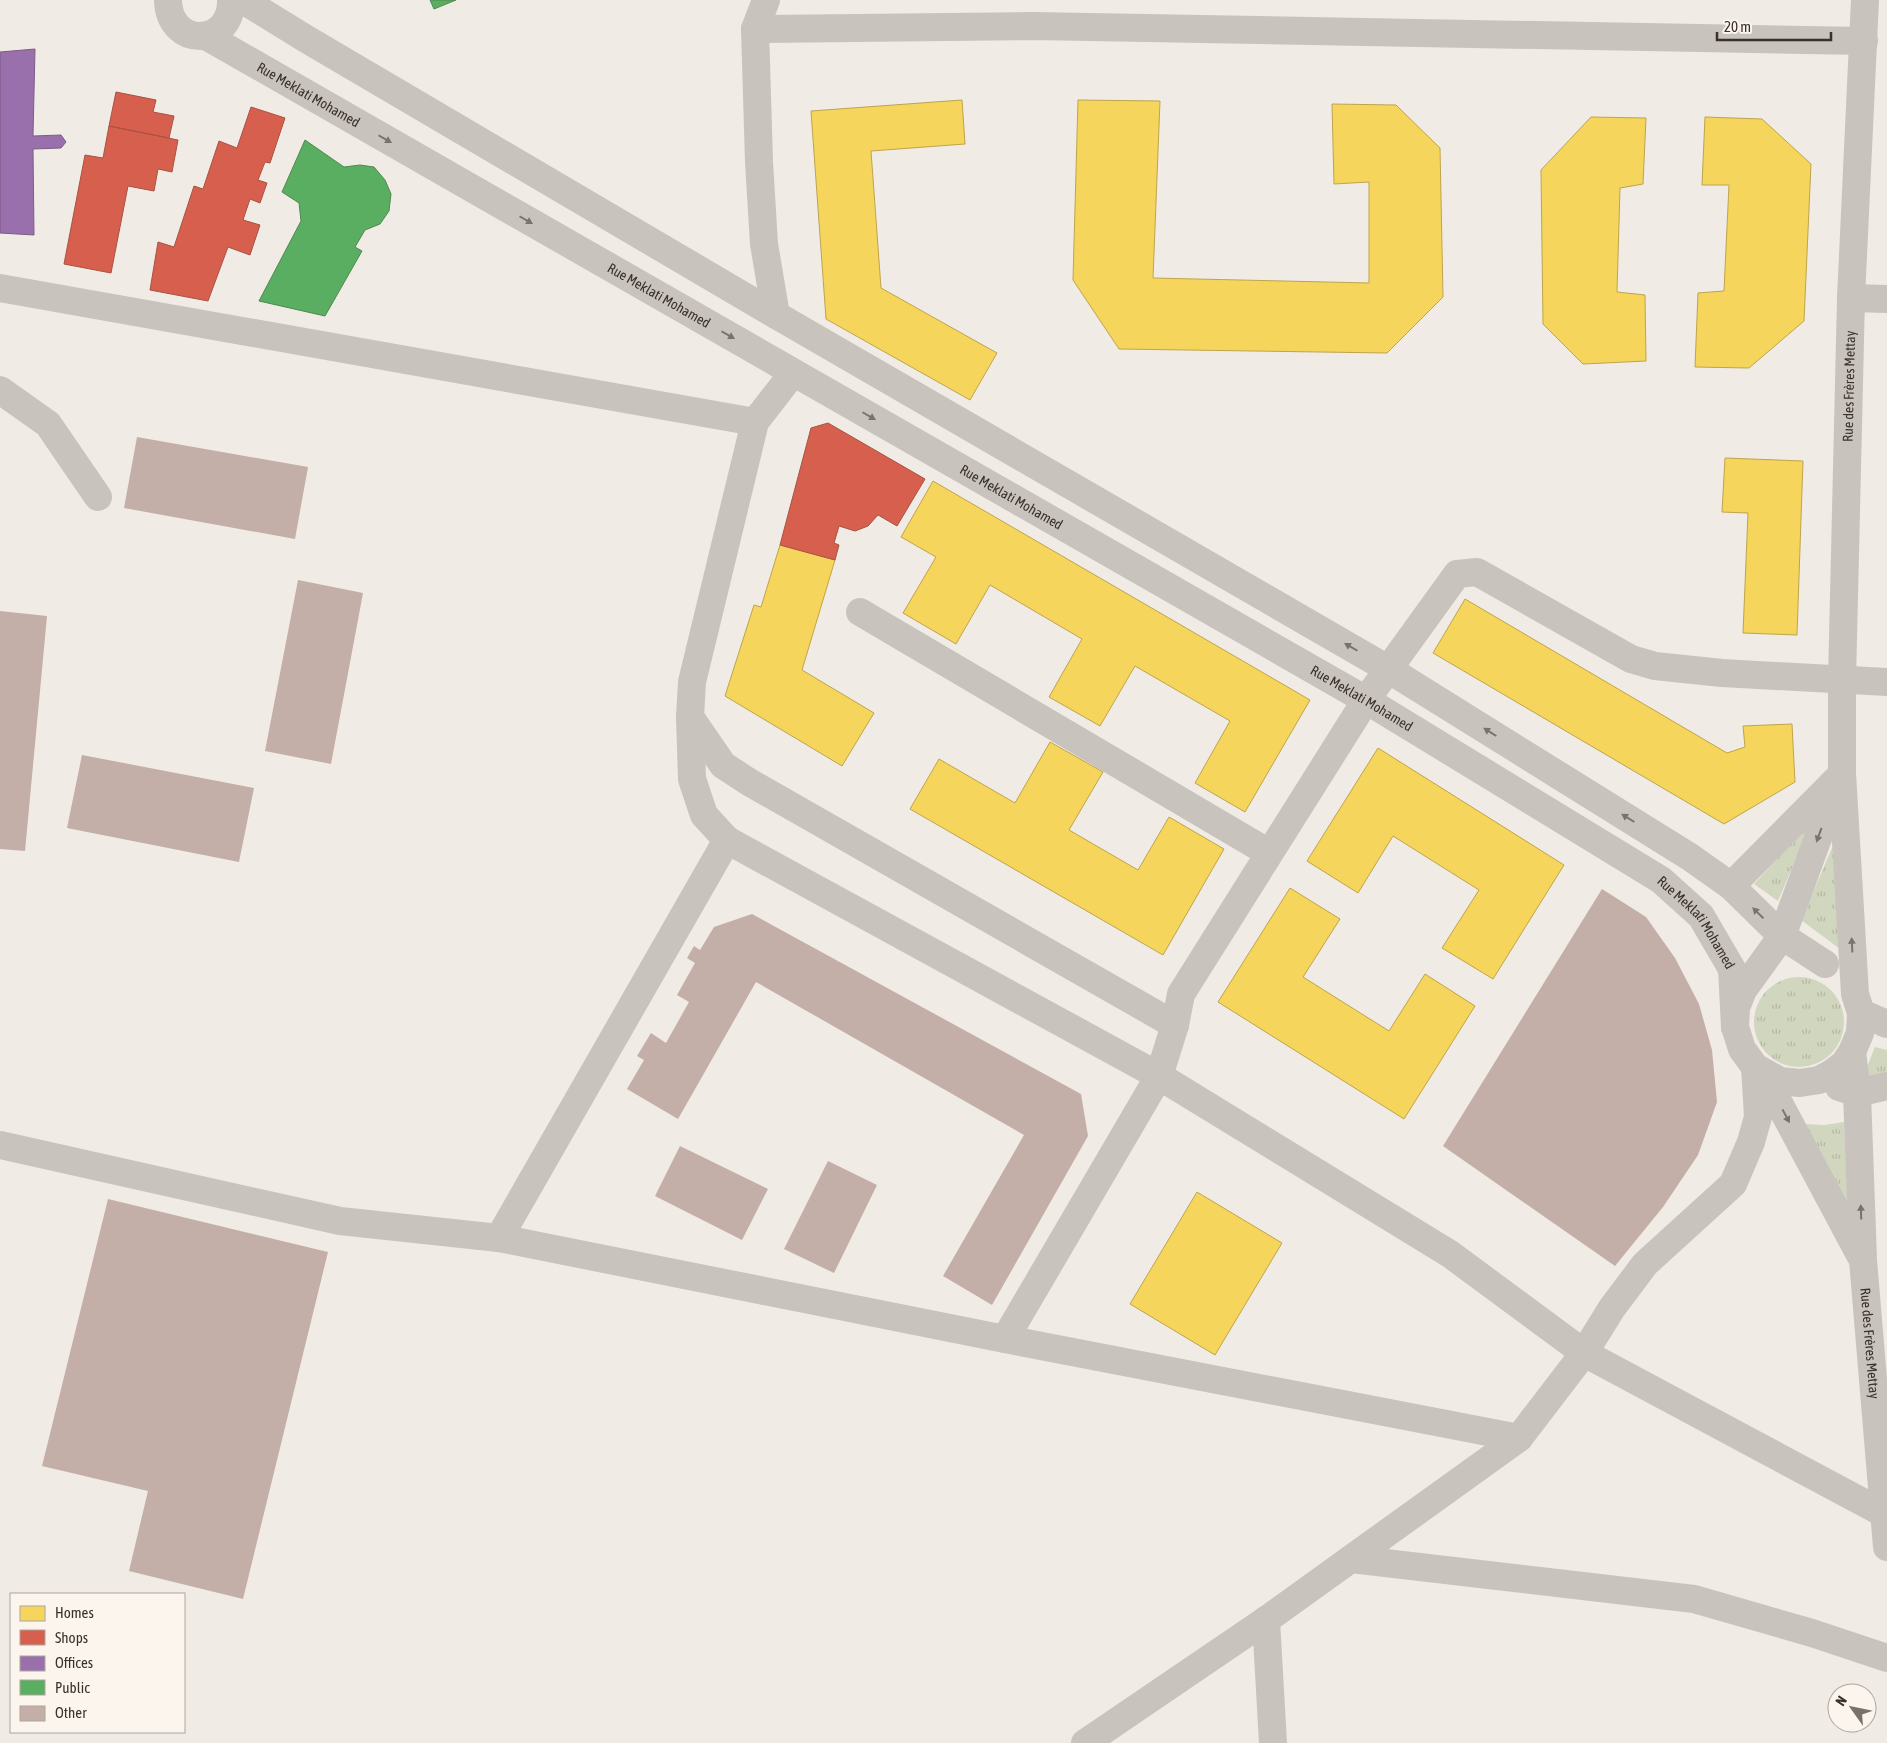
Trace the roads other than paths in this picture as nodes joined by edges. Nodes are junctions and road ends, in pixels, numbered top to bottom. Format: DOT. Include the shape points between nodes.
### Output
graph roads {
  1 [pos="168,0"];
  2 [pos="232,0"];
  3 [pos="243,0"];
  4 [pos="766,0"];
  5 [pos="1865,0"];
  6 [pos="756,29"];
  7 [pos="206,36"];
  8 [pos="1864,41"];
  9 [pos="0,288"];
  10 [pos="1851,298"];
  11 [pos="1887,299"];
  12 [pos="776,315"];
  13 [pos="793,373"];
  14 [pos="0,390"];
  15 [pos="755,422"];
  16 [pos="98,497"];
  17 [pos="860,612"];
  18 [pos="1388,669"];
  19 [pos="1842,681"];
  20 [pos="1887,682"];
  21 [pos="1366,700"];
  22 [pos="690,718"];
  23 [pos="1842,773"];
  24 [pos="728,840"];
  25 [pos="1268,853"];
  26 [pos="1731,886"];
  27 [pos="1782,936"];
  28 [pos="1825,964"];
  29 [pos="1755,974"];
  30 [pos="1858,1003"];
  31 [pos="1887,1024"];
  32 [pos="1175,1025"];
  33 [pos="1735,1027"];
  34 [pos="1852,1052"];
  35 [pos="1759,1070"];
  36 [pos="1159,1076"];
  37 [pos="1819,1080"];
  38 [pos="1887,1086"];
  39 [pos="1857,1093"];
  40 [pos="0,1145"];
  41 [pos="499,1238"];
  42 [pos="1863,1260"];
  43 [pos="1005,1338"];
  44 [pos="1584,1353"];
  45 [pos="1519,1438"];
  46 [pos="1884,1482"];
  47 [pos="1883,1513"];
  48 [pos="1887,1547"];
  49 [pos="1351,1559"];
  50 [pos="1266,1620"];
  51 [pos="1887,1658"];
  52 [pos="1085,1743"];
  53 [pos="1273,1743"];
  1 -- 7 [label="street, Rue Meklati Mohamed" via="168,11 176,27 190,35"];
  2 -- 7 [label="street" via="226,23"];
  3 -- 12 [label="street"];
  4 -- 6 [label="street"];
  5 -- 8 [label="street, Rue des Frères Mettay"];
  6 -- 8 [label="street" via="1033,26"];
  6 -- 12 [label="street" via="764,244"];
  7 -- 13 [label="street, Rue Meklati Mohamed, one-way"];
  8 -- 10 [label="street, Rue des Frères Mettay"];
  9 -- 15 [label="street"];
  10 -- 11 [label="street"];
  10 -- 19 [label="street, Rue des Frères Mettay"];
  18 -- 12 [label="street, one-way"];
  13 -- 15 [label="street"];
  13 -- 21 [label="street, Rue Meklati Mohamed, one-way"];
  14 -- 16 [label="street" via="48,424"];
  15 -- 22 [label="street" via="692,682"];
  17 -- 25 [label="street"];
  18 -- 19 [label="street" via="1457,574 1477,572 1632,658 1655,666 1722,674"];
  18 -- 21 [label="street"];
  26 -- 18 [label="street, one-way" via="1690,856"];
  19 -- 20 [label="street"];
  19 -- 23 [label="street, Rue des Frères Mettay"];
  21 -- 25 [label="street"];
  21 -- 33 [label="street, Rue Meklati Mohamed" via="1662,880 1701,916 1732,969"];
  22 -- 24 [label="street" via="692,779 704,815"];
  22 -- 32 [label="street" via="723,765 749,782"];
  23 -- 26 [label="street"];
  23 -- 27 [label="street, one-way"];
  30 -- 23 [label="street, Rue des Frères Mettay, one-way"];
  24 -- 36 [label="street"];
  24 -- 41 [label="street"];
  25 -- 32 [label="street" via="1181,994"];
  27 -- 26 [label="street, one-way"];
  27 -- 28 [label="street"];
  27 -- 29 [label="street"];
  28 -- 29 [label="street" via="1807,958 1788,958"];
  28 -- 30 [label="street" via="1847,981"];
  29 -- 33 [label="street" via="1743,990 1736,1008"];
  30 -- 31 [label="street"];
  30 -- 34 [label="street" via="1860,1033"];
  32 -- 36 [label="street"];
  33 -- 35 [label="street" via="1742,1049"];
  34 -- 37 [label="street" via="1844,1064"];
  34 -- 39 [label="street, Rue des Frères Mettay"];
  35 -- 37 [label="street" via="1780,1081 1800,1083"];
  35 -- 42 [label="street, one-way"];
  35 -- 44 [label="street" via="1758,1116 1752,1142 1733,1184 1645,1264"];
  36 -- 43 [label="street"];
  36 -- 44 [label="street" via="1450,1254"];
  37 -- 39 [label="street"];
  38 -- 39 [label="street"];
  42 -- 39 [label="street, Rue des Frères Mettay, one-way"];
  40 -- 41 [label="street" via="340,1221"];
  41 -- 43 [label="street"];
  42 -- 46 [label="street, Rue des Frères Mettay"];
  43 -- 45 [label="street"];
  44 -- 45 [label="street"];
  44 -- 47 [label="street"];
  45 -- 49 [label="street"];
  46 -- 47 [label="street, Rue des Frères Mettay"];
  47 -- 48 [label="street, Rue des Frères Mettay"];
  49 -- 50 [label="street"];
  49 -- 51 [label="street" via="1694,1599"];
  50 -- 52 [label="street"];
  50 -- 53 [label="street"];
}
